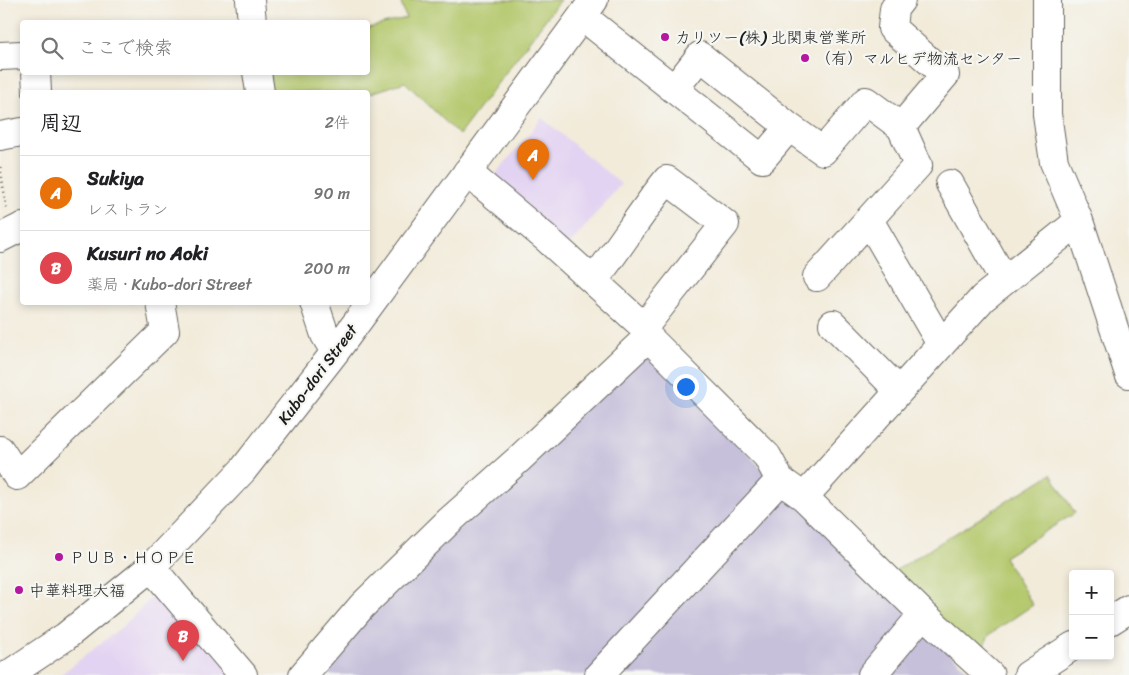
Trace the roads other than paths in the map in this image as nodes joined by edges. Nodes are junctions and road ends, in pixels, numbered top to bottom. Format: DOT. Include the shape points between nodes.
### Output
graph roads {
  1 [pos="250,0"];
  2 [pos="1047,0"];
  3 [pos="893,3"];
  4 [pos="588,8"];
  5 [pos="252,20"];
  6 [pos="20,55"];
  7 [pos="0,56"];
  8 [pos="36,75"];
  9 [pos="258,75"];
  10 [pos="675,88"];
  11 [pos="37,90"];
  12 [pos="260,90"];
  13 [pos="790,127"];
  14 [pos="901,127"];
  15 [pos="20,132"];
  16 [pos="0,136"];
  17 [pos="467,172"];
  18 [pos="950,184"];
  19 [pos="15,219"];
  20 [pos="869,220"];
  21 [pos="1079,221"];
  22 [pos="0,238"];
  23 [pos="817,277"];
  24 [pos="594,280"];
  25 [pos="1004,280"];
  26 [pos="370,304"];
  27 [pos="161,305"];
  28 [pos="315,305"];
  29 [pos="369,305"];
  30 [pos="834,324"];
  31 [pos="646,332"];
  32 [pos="940,344"];
  33 [pos="335,352"];
  34 [pos="1129,374"];
  35 [pos="900,391"];
  36 [pos="0,450"];
  37 [pos="780,480"];
  38 [pos="8,481"];
  39 [pos="804,497"];
  40 [pos="151,567"];
  41 [pos="1129,609"];
  42 [pos="923,614"];
  43 [pos="1114,619"];
  44 [pos="1069,649"];
  45 [pos="8,675"];
  46 [pos="243,675"];
  47 [pos="303,675"];
  48 [pos="599,675"];
  49 [pos="872,675"];
  50 [pos="990,675"];
  51 [pos="1028,675"];
  1 -- 5 [label="street"];
  2 -- 21 [label="street" via="1047,114 1054,162"];
  3 -- 14 [label="street" via="892,28 945,75"];
  4 -- 10 [label="street"];
  4 -- 17 [label="street, Kubo-dori Street"];
  6 -- 7 [label="street"];
  8 -- 11 [label="street"];
  9 -- 12 [label="street"];
  10 -- 13 [label="street" via="762,159"];
  10 -- 13 [label="street" via="700,56"];
  13 -- 14 [label="street" via="823,151 866,101"];
  14 -- 20 [label="street" via="918,165"];
  15 -- 16 [label="street"];
  17 -- 24 [label="street"];
  17 -- 26 [label="street, Kubo-dori Street"];
  18 -- 25 [label="street"];
  19 -- 22 [label="street"];
  20 -- 23 [label="street"];
  20 -- 32 [label="street"];
  21 -- 25 [label="street"];
  21 -- 34 [label="street"];
  24 -- 31 [label="street"];
  24 -- 31 [label="street" via="626,239 636,218 667,180 725,224"];
  25 -- 32 [label="street"];
  27 -- 38 [label="street" via="165,331"];
  28 -- 33 [label="street" via="324,335"];
  29 -- 33 [label="street, Kubo-dori Street"];
  30 -- 35 [label="street"];
  31 -- 37 [label="street" via="767,456"];
  31 -- 47 [label="street" via="520,459 448,522 362,606"];
  32 -- 35 [label="street"];
  33 -- 40 [label="street, Kubo-dori Street" via="243,470"];
  35 -- 39 [label="street"];
  36 -- 38 [label="street"];
  37 -- 39 [label="street"];
  37 -- 48 [label="street"];
  39 -- 42 [label="street"];
  40 -- 45 [label="street, Kubo-dori Street" via="65,637"];
  40 -- 46 [label="street"];
  41 -- 43 [label="street"];
  42 -- 49 [label="street"];
  42 -- 50 [label="street"];
  44 -- 51 [label="street"];
}
